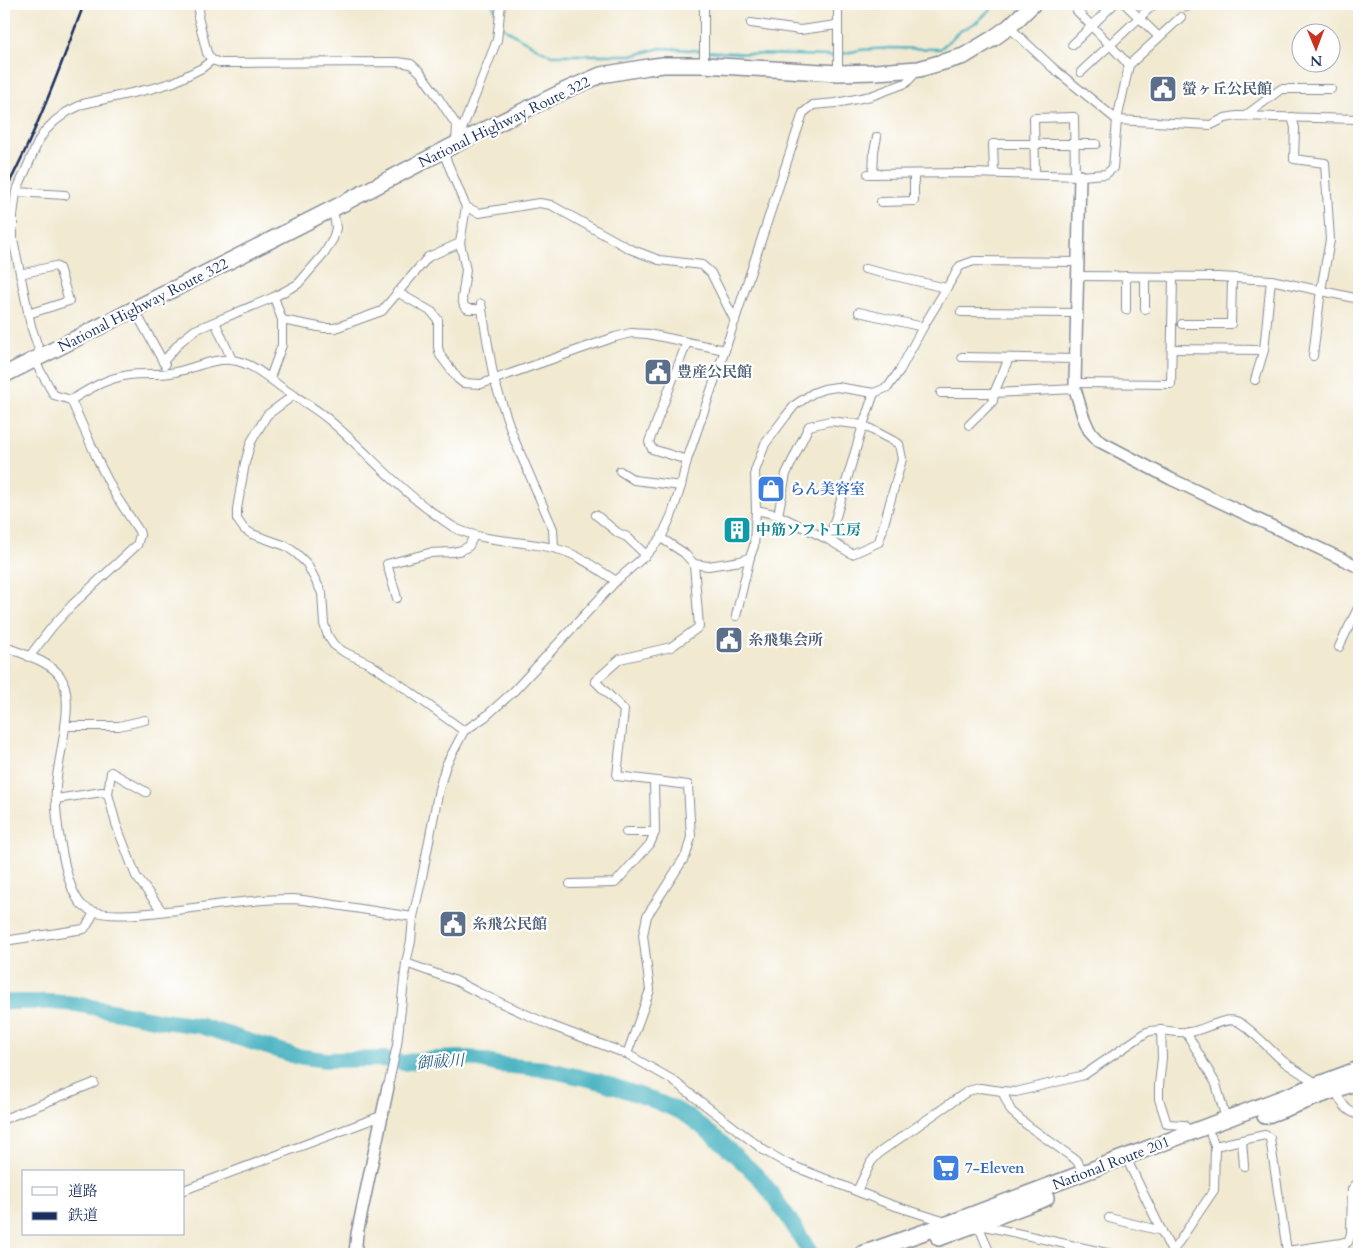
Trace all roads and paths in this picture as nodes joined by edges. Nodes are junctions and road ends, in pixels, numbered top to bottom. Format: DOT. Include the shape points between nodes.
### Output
graph roads {
  1 [pos="200,4"];
  2 [pos="704,4"];
  3 [pos="838,4"];
  4 [pos="1034,4"];
  5 [pos="1114,4"];
  6 [pos="1125,4"];
  7 [pos="1154,4"];
  8 [pos="501,7"];
  9 [pos="1077,11"];
  10 [pos="1181,17"];
  11 [pos="1139,18"];
  12 [pos="751,23"];
  13 [pos="838,24"];
  14 [pos="1091,26"];
  15 [pos="1009,27"];
  16 [pos="1159,37"];
  17 [pos="1072,45"];
  18 [pos="1110,46"];
  19 [pos="704,59"];
  20 [pos="212,60"];
  21 [pos="1129,65"];
  22 [pos="838,67"];
  23 [pos="918,69"];
  24 [pos="1081,72"];
  25 [pos="1331,89"];
  26 [pos="1245,116"];
  27 [pos="1292,117"];
  28 [pos="1117,120"];
  29 [pos="1359,120"];
  30 [pos="877,137"];
  31 [pos="1034,144"];
  32 [pos="1075,144"];
  33 [pos="1096,144"];
  34 [pos="450,148"];
  35 [pos="994,173"];
  36 [pos="914,174"];
  37 [pos="1035,174"];
  38 [pos="1077,175"];
  39 [pos="16,192"];
  40 [pos="65,195"];
  41 [pos="881,202"];
  42 [pos="466,207"];
  43 [pos="333,209"];
  44 [pos="460,243"];
  45 [pos="1077,262"];
  46 [pos="865,269"];
  47 [pos="20,274"];
  48 [pos="1077,276"];
  49 [pos="1126,276"];
  50 [pos="1145,277"];
  51 [pos="1173,277"];
  52 [pos="1232,278"];
  53 [pos="1271,280"];
  54 [pos="946,288"];
  55 [pos="1321,290"];
  56 [pos="397,292"];
  57 [pos="274,297"];
  58 [pos="1359,299"];
  59 [pos="134,309"];
  60 [pos="1145,309"];
  61 [pos="1126,310"];
  62 [pos="859,312"];
  63 [pos="961,312"];
  64 [pos="1076,313"];
  65 [pos="28,314"];
  66 [pos="282,320"];
  67 [pos="215,322"];
  68 [pos="735,322"];
  69 [pos="1182,324"];
  70 [pos="923,327"];
  71 [pos="687,342"];
  72 [pos="1172,349"];
  73 [pos="725,350"];
  74 [pos="1264,350"];
  75 [pos="1312,356"];
  76 [pos="962,357"];
  77 [pos="38,358"];
  78 [pos="1008,358"];
  79 [pos="1076,359"];
  80 [pos="232,360"];
  81 [pos="163,362"];
  82 [pos="169,373"];
  83 [pos="4,375"];
  84 [pos="270,378"];
  85 [pos="494,380"];
  86 [pos="1255,380"];
  87 [pos="1075,386"];
  88 [pos="941,392"];
  89 [pos="874,393"];
  90 [pos="994,394"];
  91 [pos="294,395"];
  92 [pos="70,400"];
  93 [pos="863,425"];
  94 [pos="969,425"];
  95 [pos="687,460"];
  96 [pos="620,472"];
  97 [pos="681,486"];
  98 [pos="756,510"];
  99 [pos="596,515"];
  100 [pos="778,515"];
  101 [pos="474,535"];
  102 [pos="661,538"];
  103 [pos="829,540"];
  104 [pos="554,548"];
  105 [pos="646,555"];
  106 [pos="750,557"];
  107 [pos="694,564"];
  108 [pos="1359,567"];
  109 [pos="616,582"];
  110 [pos="397,598"];
  111 [pos="1359,606"];
  112 [pos="736,616"];
  113 [pos="4,646"];
  114 [pos="1339,647"];
  115 [pos="29,657"];
  116 [pos="145,720"];
  117 [pos="65,726"];
  118 [pos="464,732"];
  119 [pos="654,781"];
  120 [pos="146,792"];
  121 [pos="108,794"];
  122 [pos="56,799"];
  123 [pos="626,832"];
  124 [pos="655,832"];
  125 [pos="570,884"];
  126 [pos="162,911"];
  127 [pos="94,912"];
  128 [pos="413,916"];
  129 [pos="4,941"];
  130 [pos="406,963"];
  131 [pos="1161,1030"];
  132 [pos="1186,1032"];
  133 [pos="627,1054"];
  134 [pos="1359,1069"];
  135 [pos="1359,1081"];
  136 [pos="94,1083"];
  137 [pos="1319,1085"];
  138 [pos="388,1087"];
  139 [pos="1002,1090"];
  140 [pos="1335,1090"];
  141 [pos="1359,1115"];
  142 [pos="381,1116"];
  143 [pos="4,1119"];
  144 [pos="1226,1119"];
  145 [pos="1190,1133"];
  146 [pos="1242,1140"];
  147 [pos="1213,1141"];
  148 [pos="1130,1166"];
  149 [pos="1244,1166"];
  150 [pos="1085,1172"];
  151 [pos="1359,1180"];
  152 [pos="185,1190"];
  153 [pos="857,1192"];
  154 [pos="1110,1218"];
  155 [pos="950,1223"];
  156 [pos="978,1224"];
  157 [pos="1162,1231"];
  158 [pos="1344,1242"];
  159 [pos="1314,1250"];
  160 [pos="1288,1252"];
  161 [pos="1173,1253"];
  162 [pos="355,1254"];
  163 [pos="862,1254"];
  164 [pos="892,1254"];
  165 [pos="990,1254"];
  166 [pos="1111,1254"];
  167 [pos="1345,1254"];
  1 -- 20 [label="street" via="198,17"];
  2 -- 19 [label="street"];
  3 -- 13 [label="street"];
  4 -- 15 [label="highway, National Highway Route 322"];
  5 -- 14 [label="street"];
  6 -- 11 [label="street"];
  7 -- 11 [label="street"];
  8 -- 34 [label="street" via="497,40"];
  9 -- 14 [label="street"];
  10 -- 16 [label="street"];
  11 -- 16 [label="street"];
  11 -- 18 [label="street"];
  12 -- 13 [label="street" via="800,30"];
  13 -- 22 [label="street"];
  14 -- 17 [label="street"];
  14 -- 18 [label="street"];
  15 -- 23 [label="highway, National Highway Route 322" via="964,56"];
  15 -- 28 [label="street"];
  16 -- 21 [label="street"];
  18 -- 21 [label="street"];
  18 -- 24 [label="street"];
  19 -- 22 [label="highway, National Highway Route 322"];
  19 -- 34 [label="highway, National Highway Route 322" via="600,75"];
  20 -- 34 [label="street" via="411,64 429,84 457,126"];
  20 -- 39 [label="street" via="174,82 83,104 67,112 39,140"];
  21 -- 28 [label="street"];
  22 -- 23 [label="highway, National Highway Route 322" via="875,72"];
  23 -- 68 [label="street" via="906,83 871,96 813,105 803,113"];
  25 -- 26 [label="street" via="1281,89"];
  26 -- 27 [label="street"];
  26 -- 28 [label="street" via="1225,118 1211,124"];
  27 -- 29 [label="street"];
  27 -- 55 [label="street" via="1294,159 1325,163 1330,240"];
  28 -- 38 [label="street" via="1113,168 1106,174"];
  30 -- 36 [label="street" via="871,174"];
  31 -- 32 [label="street"];
  31 -- 32 [label="street" via="1034,118 1074,117"];
  31 -- 35 [label="street" via="993,144"];
  31 -- 37 [label="street"];
  32 -- 33 [label="street"];
  32 -- 38 [label="street"];
  34 -- 42 [label="street"];
  34 -- 43 [label="highway, National Highway Route 322"];
  35 -- 36 [label="street"];
  35 -- 37 [label="street"];
  36 -- 41 [label="street" via="914,201"];
  37 -- 38 [label="street"];
  38 -- 45 [label="street"];
  39 -- 40 [label="street"];
  39 -- 47 [label="street" via="12,225"];
  42 -- 44 [label="street"];
  42 -- 68 [label="street" via="479,213 539,203 551,205 630,249 659,260 702,265 711,273"];
  43 -- 57 [label="street" via="336,228 324,254 298,284"];
  43 -- 59 [label="highway, National Highway Route 322"];
  44 -- 56 [label="street" via="428,256"];
  44 -- 85 [label="street" via="466,270 462,299 468,309 482,307"];
  45 -- 48 [label="street"];
  45 -- 54 [label="street" via="974,261 960,266"];
  46 -- 54 [label="street"];
  47 -- 65 [label="street"];
  47 -- 65 [label="street" via="55,266 59,268 69,301"];
  48 -- 49 [label="street"];
  48 -- 64 [label="street"];
  49 -- 50 [label="street"];
  49 -- 61 [label="street"];
  50 -- 51 [label="street"];
  50 -- 60 [label="street"];
  51 -- 52 [label="street"];
  51 -- 72 [label="street"];
  52 -- 53 [label="street"];
  52 -- 69 [label="street" via="1231,324"];
  53 -- 55 [label="street"];
  53 -- 74 [label="street"];
  54 -- 70 [label="street"];
  55 -- 58 [label="street"];
  55 -- 75 [label="street"];
  56 -- 66 [label="street" via="382,311 335,328"];
  56 -- 85 [label="street" via="432,312 438,320 440,355 458,379 471,384"];
  57 -- 66 [label="street"];
  57 -- 67 [label="street"];
  59 -- 77 [label="highway, National Highway Route 322"];
  59 -- 81 [label="street"];
  62 -- 70 [label="street"];
  63 -- 64 [label="street"];
  64 -- 79 [label="street"];
  65 -- 77 [label="street"];
  66 -- 84 [label="street" via="282,345"];
  67 -- 80 [label="street"];
  67 -- 81 [label="street" via="195,330"];
  68 -- 73 [label="street"];
  70 -- 89 [label="street" via="888,387"];
  71 -- 73 [label="street"];
  71 -- 85 [label="street" via="648,334 615,336"];
  71 -- 95 [label="street" via="649,442 652,448"];
  72 -- 74 [label="street"];
  72 -- 87 [label="street" via="1172,384"];
  73 -- 95 [label="street"];
  74 -- 86 [label="street"];
  76 -- 78 [label="street"];
  77 -- 83 [label="highway, National Highway Route 322"];
  77 -- 92 [label="street" via="54,394"];
  78 -- 79 [label="street"];
  78 -- 90 [label="street"];
  79 -- 87 [label="street"];
  80 -- 82 [label="street" via="212,361"];
  80 -- 84 [label="street" via="260,370"];
  81 -- 82 [label="street"];
  82 -- 92 [label="street" via="128,375 92,386"];
  84 -- 91 [label="street"];
  85 -- 104 [label="street" via="514,439 553,529"];
  87 -- 90 [label="street"];
  87 -- 108 [label="street" via="1089,430 1099,441 1171,479"];
  88 -- 90 [label="street"];
  89 -- 93 [label="street"];
  89 -- 98 [label="street" via="837,387 812,393 795,405 766,444 755,471"];
  90 -- 94 [label="street"];
  91 -- 101 [label="street" via="328,418 439,518"];
  91 -- 118 [label="street" via="267,415 251,442 237,519 244,529 286,546 307,564 322,593 324,624 334,644 391,678"];
  92 -- 115 [label="street" via="116,496 139,531 139,540 72,605"];
  93 -- 100 [label="street" via="830,421 809,426 786,474"];
  93 -- 103 [label="street"];
  93 -- 103 [label="street" via="899,444 902,459 878,542 852,554"];
  95 -- 97 [label="street"];
  96 -- 97 [label="street" via="634,480"];
  97 -- 102 [label="street"];
  98 -- 100 [label="street"];
  98 -- 106 [label="street" via="754,546"];
  99 -- 105 [label="street"];
  100 -- 103 [label="street"];
  101 -- 104 [label="street"];
  101 -- 110 [label="street" via="469,546 462,550 429,553 387,564"];
  102 -- 105 [label="street"];
  102 -- 107 [label="street"];
  104 -- 109 [label="street" via="574,555"];
  105 -- 109 [label="street"];
  106 -- 107 [label="street" via="708,566"];
  106 -- 112 [label="street"];
  107 -- 119 [label="street" via="699,627 671,647 620,659 595,681 624,710 617,776"];
  109 -- 118 [label="street" via="514,691"];
  111 -- 114 [label="street"];
  113 -- 115 [label="street"];
  115 -- 117 [label="street" via="47,664 63,681"];
  116 -- 117 [label="street" via="119,726"];
  117 -- 122 [label="street"];
  118 -- 128 [label="street" via="446,764 438,789"];
  119 -- 124 [label="street"];
  119 -- 133 [label="street" via="688,785 691,837 686,855 647,916 642,935 650,990"];
  120 -- 121 [label="street" via="112,772"];
  121 -- 122 [label="street" via="102,792"];
  121 -- 126 [label="street" via="136,876"];
  122 -- 127 [label="street" via="57,821 71,887 82,905"];
  123 -- 124 [label="street"];
  124 -- 125 [label="street" via="650,844 615,883"];
  126 -- 127 [label="street"];
  126 -- 128 [label="street" via="253,900 296,900"];
  127 -- 129 [label="street" via="84,929"];
  128 -- 130 [label="street"];
  130 -- 133 [label="street" via="456,981 552,1026"];
  130 -- 138 [label="street"];
  131 -- 132 [label="street"];
  131 -- 139 [label="street" via="1147,1032 1084,1075 1016,1092"];
  131 -- 145 [label="street" via="1159,1085 1167,1124 1184,1125"];
  132 -- 137 [label="street" via="1236,1021"];
  132 -- 144 [label="street" via="1216,1084"];
  133 -- 153 [label="street" via="671,1079 765,1151 788,1164"];
  134 -- 137 [label="highway, National Route 201"];
  135 -- 140 [label="highway, National Route 201"];
  136 -- 143 [label="street"];
  137 -- 144 [label="highway, National Route 201"];
  138 -- 142 [label="street"];
  139 -- 150 [label="street" via="1011,1111 1076,1160"];
  139 -- 153 [label="street" via="980,1088 968,1091 888,1146 871,1162"];
  140 -- 141 [label="street" via="1344,1107"];
  140 -- 147 [label="highway, National Route 201"];
  142 -- 152 [label="street"];
  142 -- 162 [label="street"];
  144 -- 145 [label="highway, National Route 201"];
  145 -- 150 [label="highway, National Route 201"];
  146 -- 147 [label="street"];
  146 -- 149 [label="street"];
  146 -- 160 [label="street" via="1265,1135 1270,1138"];
  147 -- 148 [label="highway, National Route 201"];
  147 -- 161 [label="street" via="1214,1190"];
  148 -- 156 [label="highway, National Route 201"];
  148 -- 157 [label="street"];
  150 -- 155 [label="highway, National Route 201"];
  151 -- 158 [label="street" via="1352,1189 1351,1234 1348,1242"];
  153 -- 155 [label="street"];
  154 -- 157 [label="street"];
  155 -- 163 [label="highway, National Route 201"];
  156 -- 164 [label="highway, National Route 201"];
  156 -- 165 [label="street"];
  156 -- 166 [label="street"];
  157 -- 161 [label="street"];
  158 -- 159 [label="street"];
  158 -- 167 [label="street"];
  159 -- 160 [label="street"];
}
